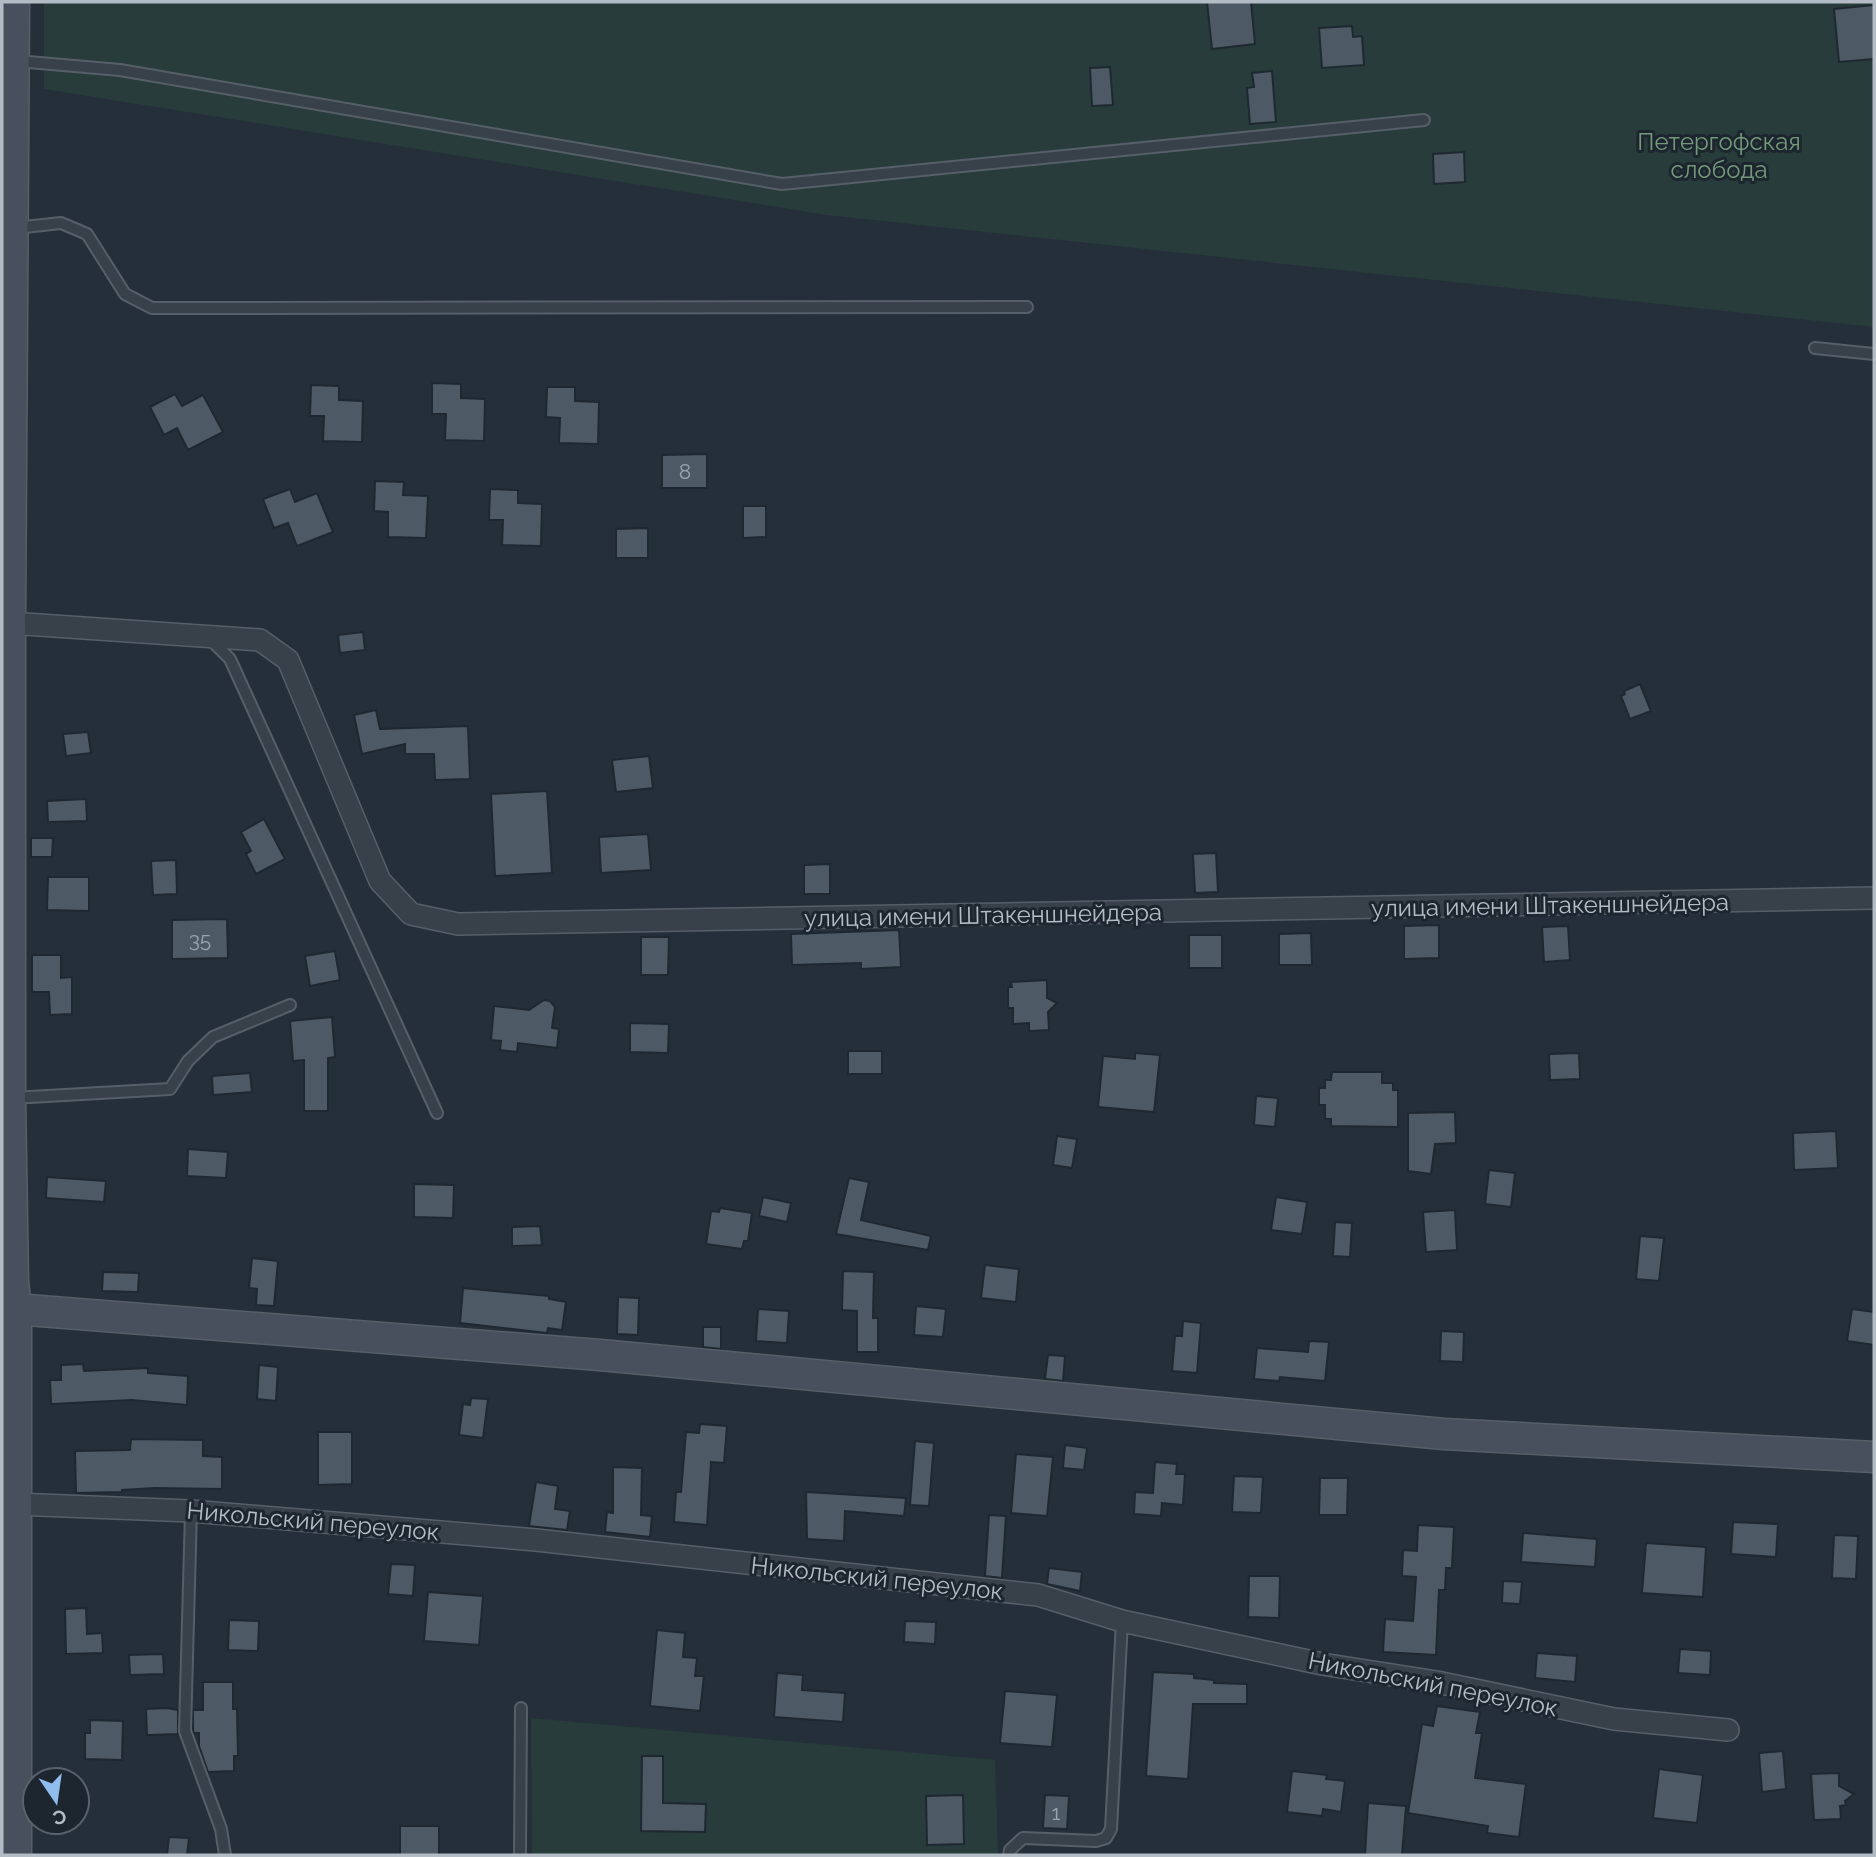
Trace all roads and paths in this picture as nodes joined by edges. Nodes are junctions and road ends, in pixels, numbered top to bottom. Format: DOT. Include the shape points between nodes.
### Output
graph roads {
  1 [pos="14,2"];
  2 [pos="14,61"];
  3 [pos="1424,120"];
  4 [pos="7,228"];
  5 [pos="7,304"];
  6 [pos="1027,307"];
  7 [pos="1815,348"];
  8 [pos="1874,354"];
  9 [pos="10,623"];
  10 [pos="217,637"];
  11 [pos="6,682"];
  12 [pos="1874,898"];
  13 [pos="290,1005"];
  14 [pos="10,1098"];
  15 [pos="437,1113"];
  16 [pos="9,1309"];
  17 [pos="1874,1457"];
  18 [pos="15,1504"];
  19 [pos="191,1511"];
  20 [pos="1122,1620"];
  21 [pos="521,1708"];
  22 [pos="1728,1730"];
  23 [pos="16,1855"];
  24 [pos="225,1855"];
  25 [pos="520,1855"];
  26 [pos="1010,1855"];
  1 -- 2 [label="street"];
  2 -- 3 [label="lane" via="120,70 782,184"];
  2 -- 4 [label="street"];
  4 -- 5 [label="street"];
  4 -- 6 [label="lane" via="61,223 88,234 125,294 152,307"];
  5 -- 9 [label="street"];
  7 -- 8 [label="lane"];
  9 -- 10 [label="street"];
  9 -- 11 [label="street"];
  10 -- 12 [label="street, улица имени Штакеншнейдера" via="260,640 288,660 380,881 411,914 457,924"];
  10 -- 15 [label="lane"];
  11 -- 14 [label="street"];
  13 -- 14 [label="lane" via="214,1037 188,1061 170,1089"];
  14 -- 16 [label="street" via="13,1281"];
  16 -- 17 [label="street" via="600,1355 1444,1434"];
  16 -- 18 [label="street"];
  18 -- 19 [label="street, Никольский переулок"];
  18 -- 23 [label="street"];
  19 -- 20 [label="street, Никольский переулок" via="536,1540 1038,1595"];
  19 -- 24 [label="lane" via="185,1731 221,1829"];
  20 -- 22 [label="street, Никольский переулок" via="1322,1664 1437,1682 1614,1719"];
  20 -- 26 [label="lane" via="1111,1829 1106,1838 1096,1841 1023,1838"];
  21 -- 25 [label="lane"];
}
